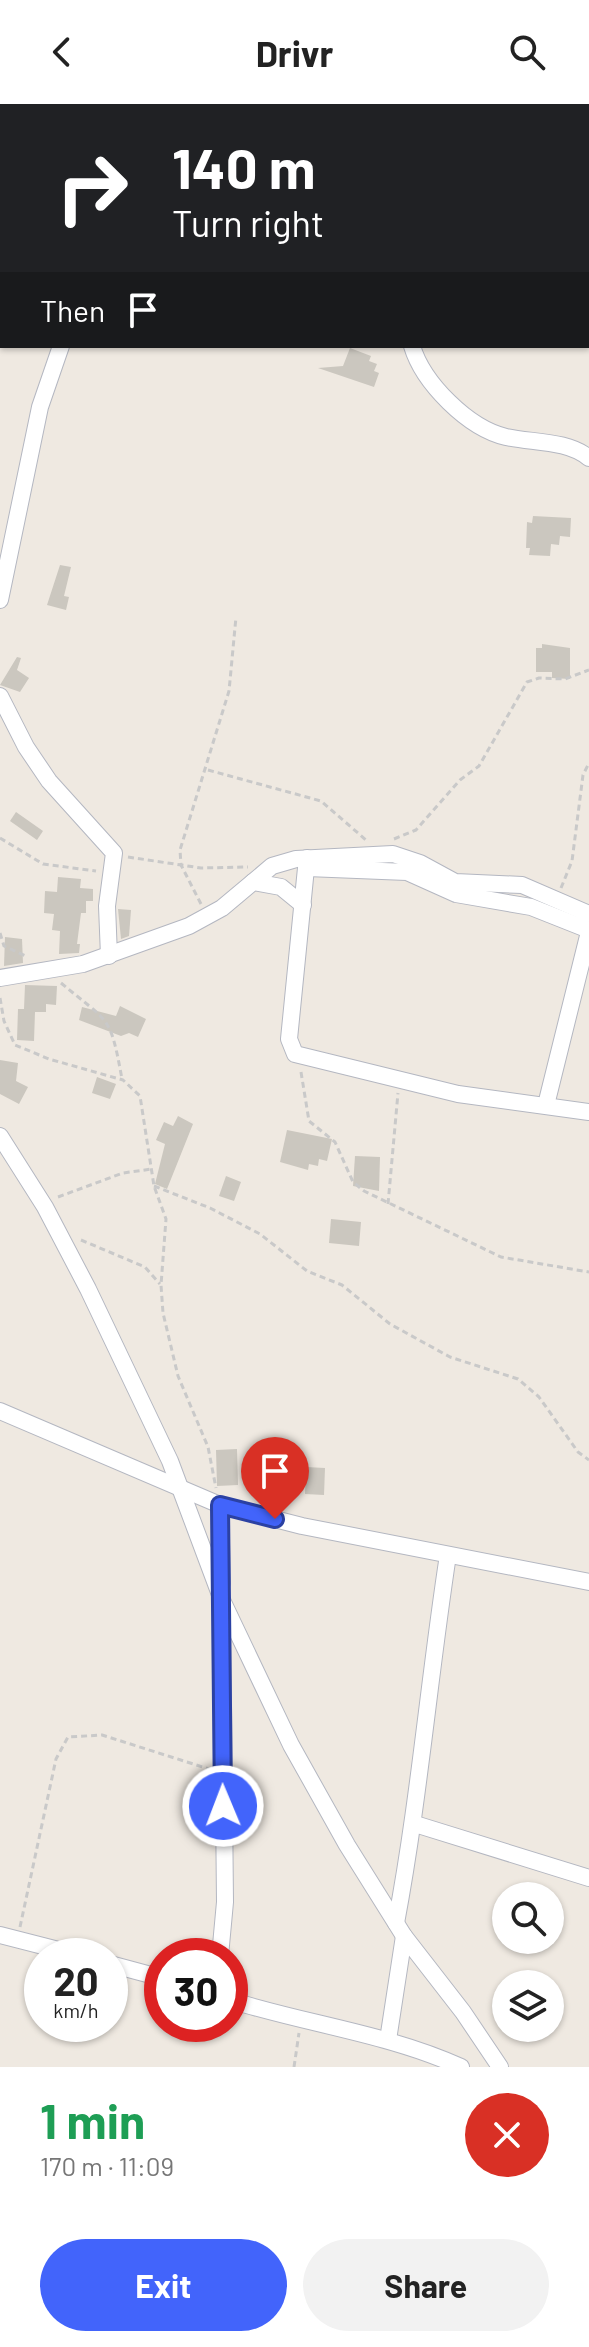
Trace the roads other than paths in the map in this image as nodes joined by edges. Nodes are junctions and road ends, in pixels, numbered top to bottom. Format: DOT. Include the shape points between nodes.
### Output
graph roads {
  1 [pos="58,348"];
  2 [pos="413,348"];
  3 [pos="589,458"];
  4 [pos="0,600"];
  5 [pos="0,696"];
  6 [pos="307,863"];
  7 [pos="253,882"];
  8 [pos="303,905"];
  9 [pos="589,914"];
  10 [pos="589,931"];
  11 [pos="109,956"];
  12 [pos="0,978"];
  13 [pos="546,1105"];
  14 [pos="589,1112"];
  15 [pos="0,1136"];
  16 [pos="0,1411"];
  17 [pos="180,1489"];
  18 [pos="220,1505"];
  19 [pos="448,1555"];
  20 [pos="589,1582"];
  21 [pos="222,1600"];
  22 [pos="415,1824"];
  23 [pos="589,1878"];
  24 [pos="400,1930"];
  25 [pos="0,1935"];
  26 [pos="222,1938"];
  27 [pos="24,1940"];
  28 [pos="248,2006"];
  29 [pos="388,2040"];
  30 [pos="461,2067"];
  31 [pos="500,2067"];
  1 -- 4 [label="street" via="33,434"];
  2 -- 3 [label="street" via="423,373 476,424"];
  5 -- 11 [label="street" via="49,781 110,846 115,860 107,906"];
  6 -- 7 [label="street" via="272,866"];
  6 -- 8 [label="street"];
  6 -- 9 [label="street" via="373,850 409,859 455,882 522,885"];
  6 -- 10 [label="street" via="407,872 456,894 531,907"];
  7 -- 8 [label="street" via="281,887"];
  7 -- 11 [label="street" via="189,926"];
  8 -- 13 [label="street" via="289,1039 295,1054 458,1094"];
  10 -- 13 [label="street"];
  11 -- 12 [label="street"];
  13 -- 14 [label="street"];
  15 -- 17 [label="street" via="59,1232"];
  16 -- 17 [label="street"];
  17 -- 18 [label="street"];
  17 -- 21 [label="street"];
  18 -- 19 [label="street"];
  18 -- 21 [label="street"];
  19 -- 20 [label="street"];
  19 -- 22 [label="street" via="426,1701"];
  21 -- 24 [label="street" via="291,1745"];
  21 -- 26 [label="street"];
  22 -- 23 [label="street"];
  22 -- 24 [label="street"];
  24 -- 29 [label="street"];
  24 -- 31 [label="street"];
  25 -- 27 [label="street"];
  28 -- 29 [label="street"];
  29 -- 30 [label="street" via="414,2045"];
}
